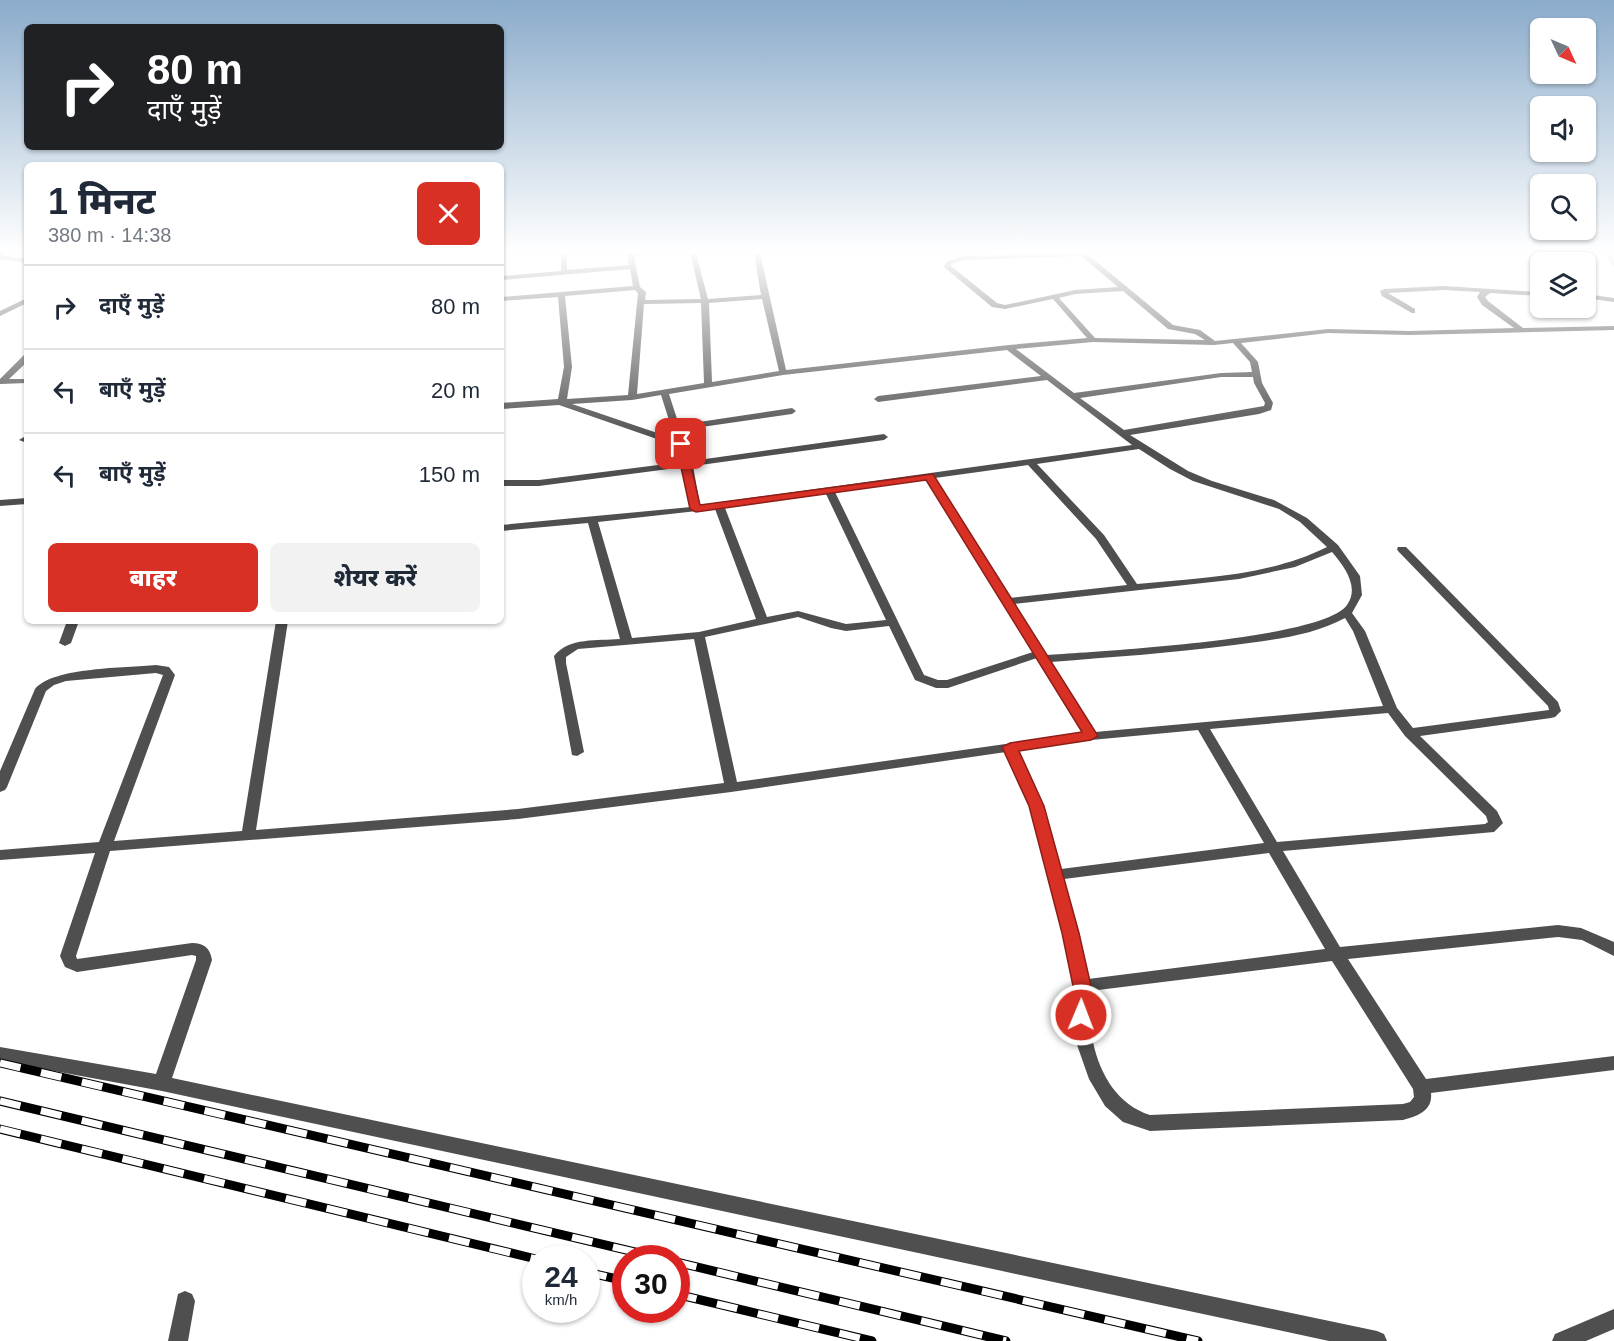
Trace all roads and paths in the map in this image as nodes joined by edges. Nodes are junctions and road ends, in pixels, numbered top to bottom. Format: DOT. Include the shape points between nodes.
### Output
graph roads {
  1 [pos="563,316"];
  2 [pos="641,316"];
  3 [pos="706,316"];
  4 [pos="769,316"];
  5 [pos="1071,316"];
  6 [pos="1157,316"];
  7 [pos="1502,316"];
  8 [pos="1614,328"];
  9 [pos="1520,329"];
  10 [pos="1093,340"];
  11 [pos="1235,341"];
  12 [pos="1214,343"];
  13 [pos="1009,347"];
  14 [pos="24,360"];
  15 [pos="783,373"];
  16 [pos="1255,374"];
  17 [pos="1050,377"];
  18 [pos="24,381"];
  19 [pos="1,382"];
  20 [pos="708,384"];
  21 [pos="664,392"];
  22 [pos="1073,396"];
  23 [pos="632,397"];
  24 [pos="878,399"];
  25 [pos="562,403"];
  26 [pos="504,406"];
  27 [pos="792,411"];
  28 [pos="676,428"];
  29 [pos="1124,433"];
  30 [pos="884,437"];
  31 [pos="681,444"];
  32 [pos="1143,446"];
  33 [pos="1030,462"];
  34 [pos="688,465"];
  35 [pos="929,476"];
  36 [pos="504,483"];
  37 [pos="829,490"];
  38 [pos="24,501"];
  39 [pos="0,503"];
  40 [pos="719,506"];
  41 [pos="696,509"];
  42 [pos="592,520"];
  43 [pos="504,528"];
  44 [pos="1334,547"];
  45 [pos="1402,549"];
  46 [pos="1134,587"];
  47 [pos="1009,601"];
  48 [pos="1347,613"];
  49 [pos="762,622"];
  50 [pos="893,622"];
  51 [pos="72,624"];
  52 [pos="282,624"];
  53 [pos="699,635"];
  54 [pos="627,642"];
  55 [pos="65,643"];
  56 [pos="1042,656"];
  57 [pos="1391,708"];
  58 [pos="1202,726"];
  59 [pos="1410,733"];
  60 [pos="1091,736"];
  61 [pos="1010,747"];
  62 [pos="577,752"];
  63 [pos="0,787"];
  64 [pos="731,788"];
  65 [pos="248,836"];
  66 [pos="1273,847"];
  67 [pos="104,848"];
  68 [pos="0,855"];
  69 [pos="1055,875"];
  70 [pos="1614,950"];
  71 [pos="1336,954"];
  72 [pos="1082,986"];
  73 [pos="0,1054"];
  74 [pos="1614,1063"];
  75 [pos="162,1083"];
  76 [pos="1422,1087"];
  77 [pos="186,1301"];
  78 [pos="1614,1319"];
  79 [pos="178,1341"];
  80 [pos="1377,1341"];
  81 [pos="1562,1341"];
  1 -- 25 [label="street" via="568,367"];
  2 -- 23 [label="street"];
  3 -- 20 [label="street"];
  4 -- 15 [label="street"];
  5 -- 10 [label="street"];
  6 -- 12 [label="street" via="1171,327 1197,332"];
  7 -- 9 [label="street"];
  8 -- 9 [label="street"];
  9 -- 11 [label="street" via="1328,331"];
  10 -- 12 [label="street"];
  10 -- 13 [label="street"];
  11 -- 12 [label="street"];
  11 -- 16 [label="street" via="1251,356"];
  13 -- 15 [label="street"];
  13 -- 17 [label="street"];
  14 -- 19 [label="street"];
  15 -- 20 [label="street"];
  16 -- 22 [label="street" via="1221,375"];
  16 -- 29 [label="street" via="1268,408"];
  17 -- 22 [label="street"];
  17 -- 24 [label="street"];
  18 -- 19 [label="street"];
  20 -- 21 [label="street"];
  21 -- 23 [label="street"];
  21 -- 28 [label="street"];
  22 -- 29 [label="street"];
  23 -- 25 [label="street"];
  25 -- 26 [label="street"];
  25 -- 31 [label="street"];
  27 -- 28 [label="street"];
  28 -- 31 [label="street"];
  29 -- 32 [label="street"];
  30 -- 34 [label="street"];
  31 -- 34 [label="street"];
  32 -- 33 [label="street"];
  32 -- 44 [label="street" via="1203,482 1273,502 1292,512"];
  33 -- 35 [label="street"];
  33 -- 46 [label="street" via="1100,537"];
  34 -- 36 [label="street" via="538,483"];
  34 -- 41 [label="street"];
  35 -- 37 [label="street"];
  35 -- 47 [label="street"];
  37 -- 40 [label="street"];
  37 -- 50 [label="street"];
  38 -- 39 [label="street"];
  40 -- 41 [label="street"];
  40 -- 49 [label="street"];
  41 -- 42 [label="street"];
  42 -- 43 [label="street"];
  42 -- 54 [label="street"];
  44 -- 46 [label="street" via="1320,556 1276,568"];
  44 -- 48 [label="street" via="1356,576 1358,595"];
  45 -- 59 [label="street" via="1554,705 1555,711"];
  46 -- 47 [label="street"];
  47 -- 56 [label="street"];
  48 -- 56 [label="street" via="1320,626 1265,638"];
  48 -- 57 [label="street" via="1359,631"];
  49 -- 50 [label="street" via="798,614 837,627"];
  49 -- 53 [label="street"];
  50 -- 56 [label="street" via="919,677 936,684 948,684"];
  51 -- 55 [label="street"];
  52 -- 65 [label="street"];
  53 -- 54 [label="street"];
  53 -- 64 [label="street"];
  54 -- 62 [label="street" via="576,646 560,656"];
  56 -- 60 [label="street"];
  57 -- 58 [label="street"];
  57 -- 59 [label="street"];
  58 -- 60 [label="street"];
  58 -- 66 [label="street"];
  59 -- 66 [label="street" via="1492,814 1496,823 1489,829"];
  60 -- 61 [label="street"];
  61 -- 64 [label="street"];
  61 -- 69 [label="street" via="1036,806"];
  63 -- 67 [label="street" via="41,689 50,682 64,677 165,670 169,675"];
  64 -- 65 [label="street" via="518,814"];
  65 -- 67 [label="street"];
  66 -- 69 [label="street"];
  66 -- 71 [label="street"];
  67 -- 68 [label="street"];
  67 -- 75 [label="street" via="68,956 71,963 87,965 192,949 203,953 204,960"];
  69 -- 72 [label="street"];
  70 -- 71 [label="street" via="1577,931 1558,931"];
  71 -- 72 [label="street"];
  71 -- 76 [label="street"];
  72 -- 76 [label="street" via="1084,1042 1098,1079 1112,1101 1129,1116 1150,1123 1403,1112 1416,1108 1423,1099"];
  73 -- 75 [label="street"];
  74 -- 76 [label="street"];
  75 -- 80 [label="street"];
  77 -- 79 [label="street"];
  78 -- 81 [label="street"];
}
